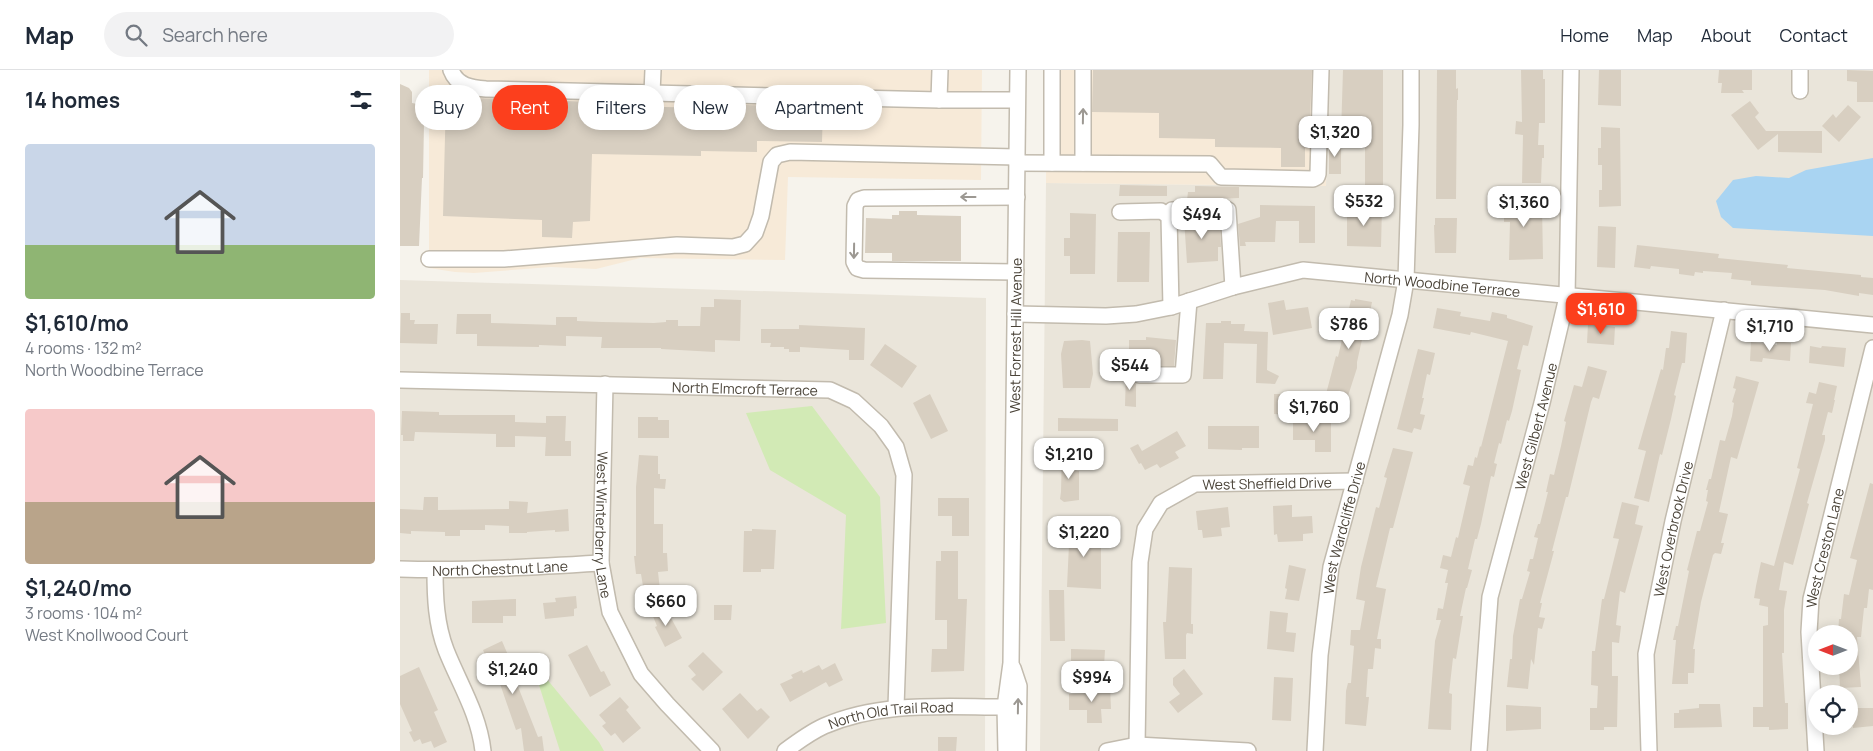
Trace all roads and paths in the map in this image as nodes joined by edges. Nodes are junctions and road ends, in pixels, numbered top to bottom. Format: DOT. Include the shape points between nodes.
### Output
graph roads {
  1 [pos="451,70"];
  2 [pos="653,70"];
  3 [pos="940,70"];
  4 [pos="1018,70"];
  5 [pos="1052,70"];
  6 [pos="1083,70"];
  7 [pos="1321,70"];
  8 [pos="1411,70"];
  9 [pos="1571,70"];
  10 [pos="1800,70"];
  11 [pos="652,85"];
  12 [pos="578,91"];
  13 [pos="1800,92"];
  14 [pos="664,93"];
  15 [pos="939,100"];
  16 [pos="1018,100"];
  17 [pos="1017,160"];
  18 [pos="1052,163"];
  19 [pos="1082,163"];
  20 [pos="1017,197"];
  21 [pos="1120,212"];
  22 [pos="1169,216"];
  23 [pos="429,258"];
  24 [pos="1016,272"];
  25 [pos="1406,280"];
  26 [pos="1233,287"];
  27 [pos="1567,297"];
  28 [pos="1189,301"];
  29 [pos="1171,307"];
  30 [pos="1724,310"];
  31 [pos="1016,314"];
  32 [pos="1873,325"];
  33 [pos="1873,348"];
  34 [pos="1139,376"];
  35 [pos="400,380"];
  36 [pos="606,384"];
  37 [pos="1355,481"];
  38 [pos="601,563"];
  39 [pos="400,569"];
  40 [pos="435,570"];
  41 [pos="1011,662"];
  42 [pos="896,707"];
  43 [pos="1005,707"];
  44 [pos="1137,745"];
  45 [pos="483,751"];
  46 [pos="712,751"];
  47 [pos="785,751"];
  48 [pos="1006,751"];
  49 [pos="1018,751"];
  50 [pos="1107,751"];
  51 [pos="1248,751"];
  52 [pos="1316,751"];
  53 [pos="1479,751"];
  54 [pos="1649,751"];
  55 [pos="1816,751"];
  1 -- 12 [label="street" via="454,77 469,88"];
  2 -- 11 [label="street"];
  3 -- 15 [label="street"];
  4 -- 16 [label="street, West Forrest Hill Avenue"];
  5 -- 18 [label="street"];
  19 -- 6 [label="street, one-way"];
  7 -- 19 [label="street" via="1317,177 1313,179 1221,177 1210,164"];
  8 -- 25 [label="street, West Wardcliffe Drive"];
  9 -- 27 [label="street, West Gilbert Avenue"];
  10 -- 13 [label="street"];
  14 -- 15 [label="street"];
  15 -- 16 [label="street"];
  16 -- 17 [label="street, West Forrest Hill Avenue"];
  17 -- 18 [label="street"];
  17 -- 20 [label="street, West Forrest Hill Avenue"];
  17 -- 23 [label="street" via="790,152 776,155 771,162 761,216 755,233 745,244 733,247 659,246 504,259"];
  18 -- 19 [label="street"];
  20 -- 24 [label="street, West Forrest Hill Avenue"];
  20 -- 24 [label="street, one-way" via="858,200 855,206 854,262 864,270"];
  21 -- 22 [label="street" via="1161,211"];
  22 -- 26 [label="street" via="1178,208 1222,207 1228,210"];
  22 -- 29 [label="street"];
  24 -- 31 [label="street, West Forrest Hill Avenue"];
  25 -- 26 [label="street, North Woodbine Terrace" via="1303,270"];
  25 -- 27 [label="street, North Woodbine Terrace"];
  25 -- 37 [label="street, West Wardcliffe Drive" via="1400,315"];
  26 -- 28 [label="street, North Woodbine Terrace"];
  27 -- 30 [label="street, North Woodbine Terrace"];
  27 -- 53 [label="street, West Gilbert Avenue" via="1490,597"];
  28 -- 29 [label="street, North Woodbine Terrace"];
  28 -- 34 [label="street" via="1183,375"];
  29 -- 31 [label="street, North Woodbine Terrace" via="1106,316"];
  30 -- 32 [label="street, North Woodbine Terrace"];
  30 -- 54 [label="street, West Overbrook Drive" via="1673,521 1646,654"];
  31 -- 41 [label="street, West Forrest Hill Avenue"];
  33 -- 55 [label="street, West Creston Lane" via="1811,599 1809,632"];
  35 -- 36 [label="street, North Elmcroft Terrace"];
  36 -- 38 [label="street, West Winterberry Lane"];
  36 -- 42 [label="street, North Elmcroft Terrace" via="830,390 854,401 881,426 896,447 904,475"];
  37 -- 44 [label="street, West Sheffield Drive" via="1195,484 1161,503 1145,529 1140,562"];
  37 -- 52 [label="street, West Wardcliffe Drive" via="1331,567 1320,655"];
  38 -- 40 [label="street, North Chestnut Lane"];
  38 -- 46 [label="street, West Winterberry Lane" via="610,612 641,674"];
  39 -- 40 [label="street, North Chestnut Lane"];
  40 -- 45 [label="street" via="435,608 446,649 468,696"];
  41 -- 43 [label="street, West Forrest Hill Avenue"];
  49 -- 41 [label="street, one-way" via="1018,686"];
  42 -- 43 [label="street, North Old Trail Road"];
  42 -- 47 [label="street, North Old Trail Road" via="852,716 822,727"];
  43 -- 48 [label="street, West Forrest Hill Avenue"];
  44 -- 50 [label="street"];
  44 -- 51 [label="street"];
}
